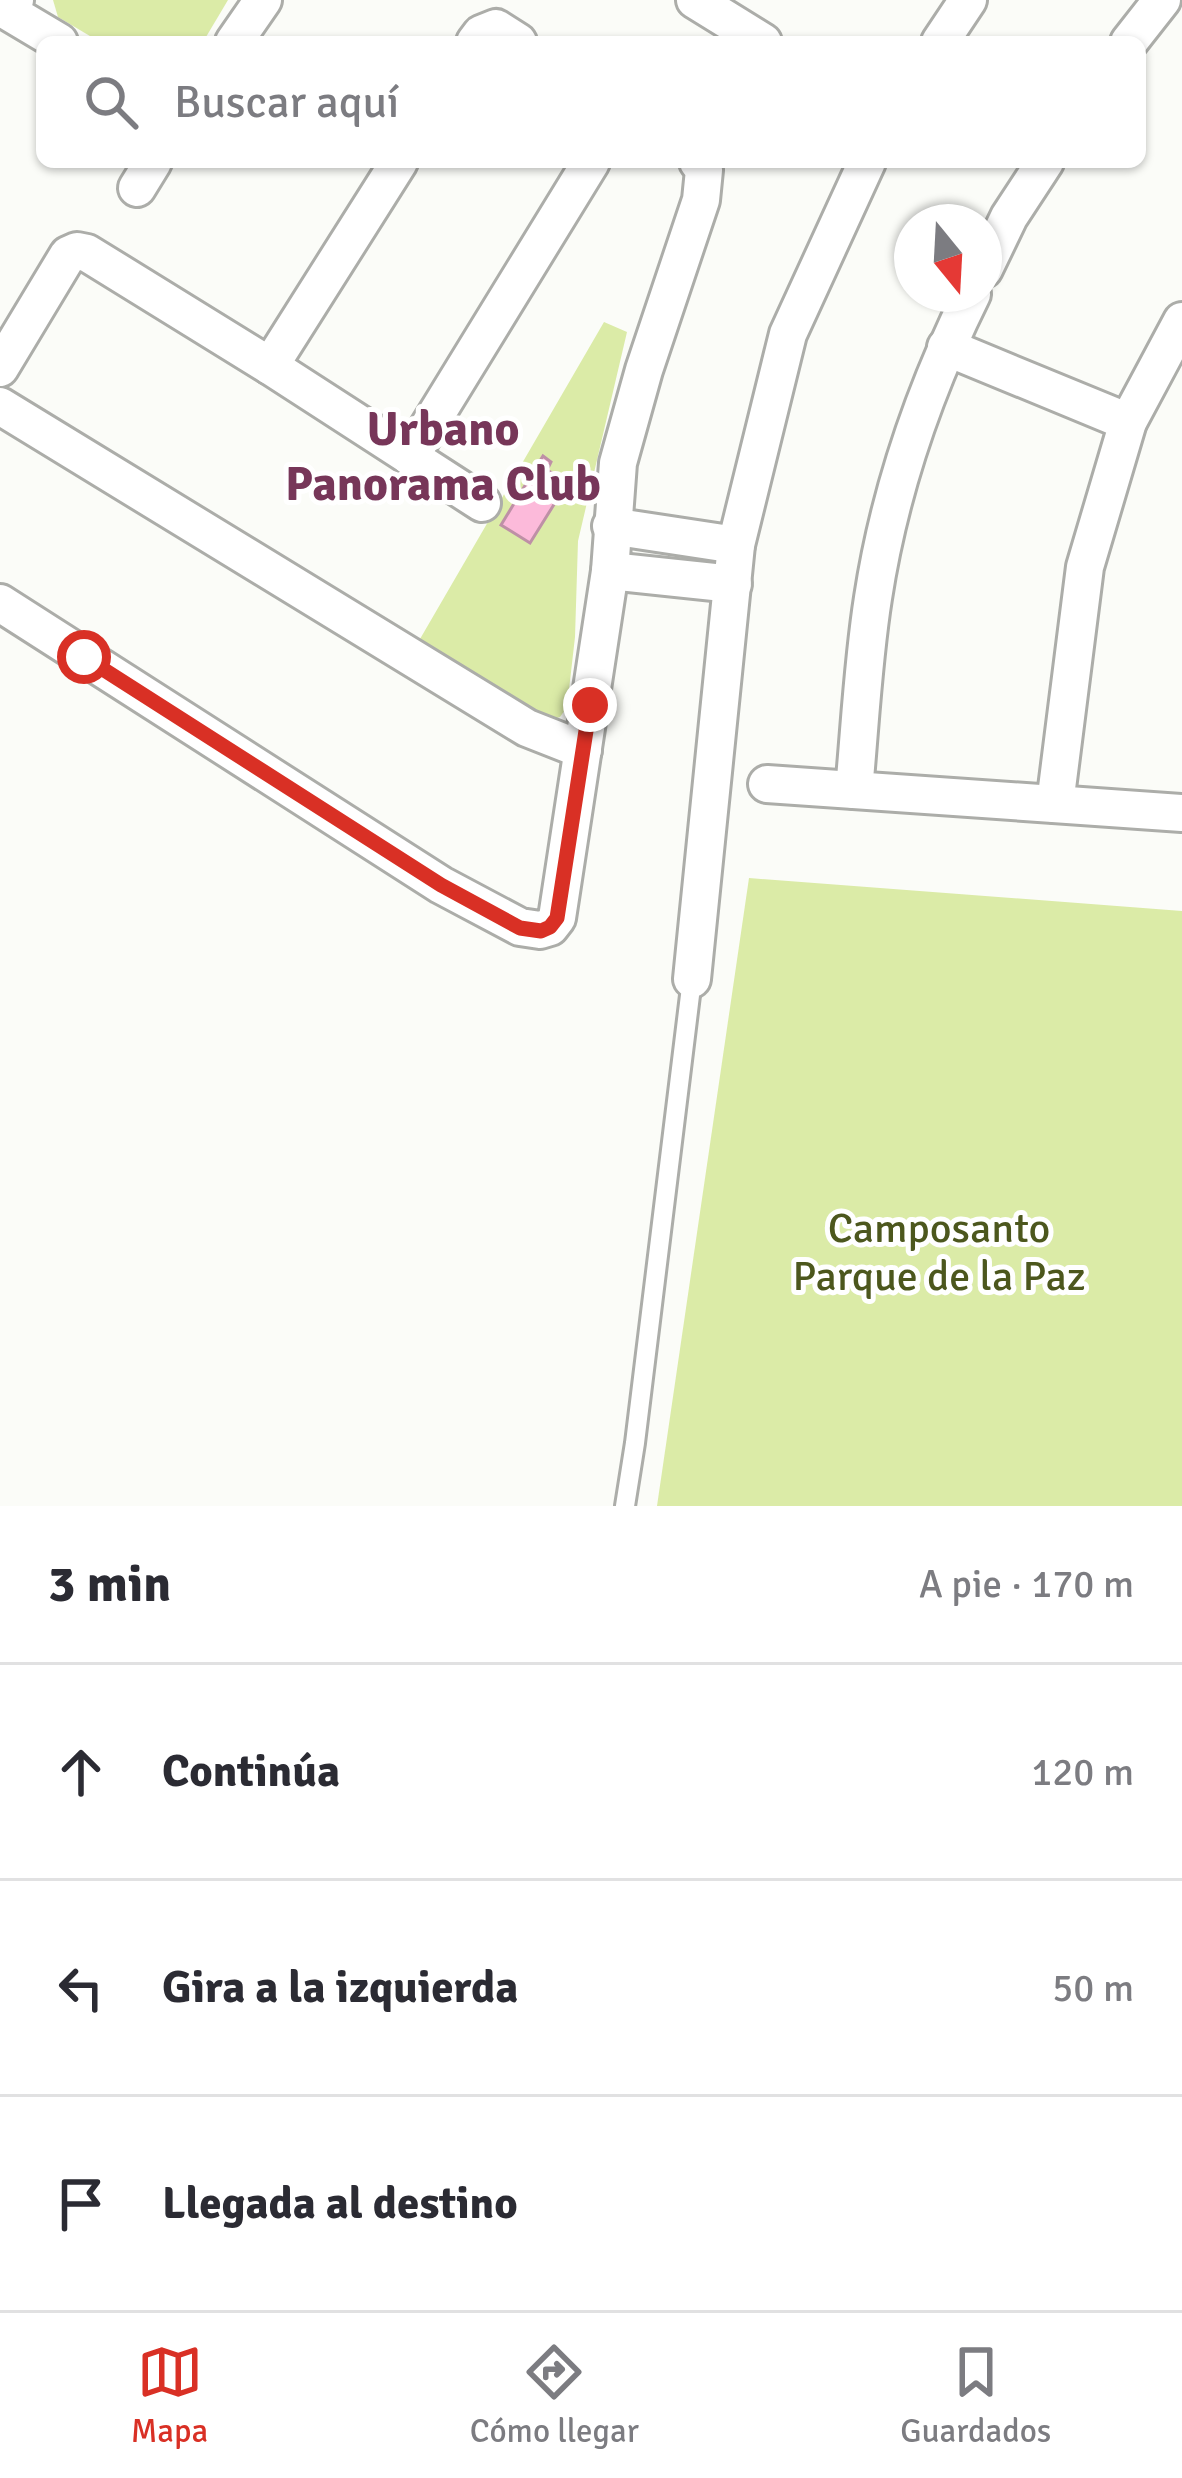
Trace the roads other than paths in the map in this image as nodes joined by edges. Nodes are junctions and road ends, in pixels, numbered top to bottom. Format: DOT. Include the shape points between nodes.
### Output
graph roads {
  1 [pos="263,0"];
  2 [pos="695,0"];
  3 [pos="968,0"];
  4 [pos="1162,0"];
  5 [pos="7,10"];
  6 [pos="49,36"];
  7 [pos="238,36"];
  8 [pos="480,36"];
  9 [pos="509,36"];
  10 [pos="753,36"];
  11 [pos="944,36"];
  12 [pos="1134,36"];
  13 [pos="395,168"];
  14 [pos="587,168"];
  15 [pos="702,168"];
  16 [pos="864,168"];
  17 [pos="1042,168"];
  18 [pos="1002,233"];
  19 [pos="963,312"];
  20 [pos="1182,322"];
  21 [pos="946,347"];
  22 [pos="270,366"];
  23 [pos="0,368"];
  24 [pos="0,406"];
  25 [pos="1128,422"];
  26 [pos="410,457"];
  27 [pos="482,503"];
  28 [pos="611,526"];
  29 [pos="736,545"];
  30 [pos="610,571"];
  31 [pos="733,584"];
  32 [pos="0,604"];
  33 [pos="583,750"];
  34 [pos="767,784"];
  35 [pos="854,790"];
  36 [pos="1054,804"];
  37 [pos="1182,812"];
  38 [pos="692,979"];
  39 [pos="625,1506"];
  1 -- 7 [label="street"];
  2 -- 10 [label="street"];
  3 -- 11 [label="street"];
  4 -- 12 [label="street"];
  5 -- 6 [label="street"];
  8 -- 9 [label="street" via="496,28"];
  13 -- 22 [label="street"];
  14 -- 26 [label="street"];
  15 -- 28 [label="street" via="701,200 617,463"];
  16 -- 29 [label="street" via="788,334"];
  17 -- 18 [label="street"];
  19 -- 21 [label="street"];
  20 -- 25 [label="street"];
  21 -- 25 [label="street"];
  21 -- 35 [label="street" via="897,484 873,598"];
  22 -- 23 [label="street" via="77,251"];
  22 -- 26 [label="street"];
  24 -- 33 [label="street" via="527,728"];
  25 -- 36 [label="street" via="1085,567"];
  26 -- 27 [label="street"];
  28 -- 29 [label="street"];
  28 -- 30 [label="street"];
  29 -- 31 [label="street"];
  30 -- 31 [label="street"];
  30 -- 33 [label="street"];
  31 -- 38 [label="street"];
  32 -- 33 [label="street" via="520,928 541,931 557,918"];
  34 -- 35 [label="street"];
  35 -- 36 [label="street"];
  36 -- 37 [label="street"];
  38 -- 39 [label="lane"];
}
